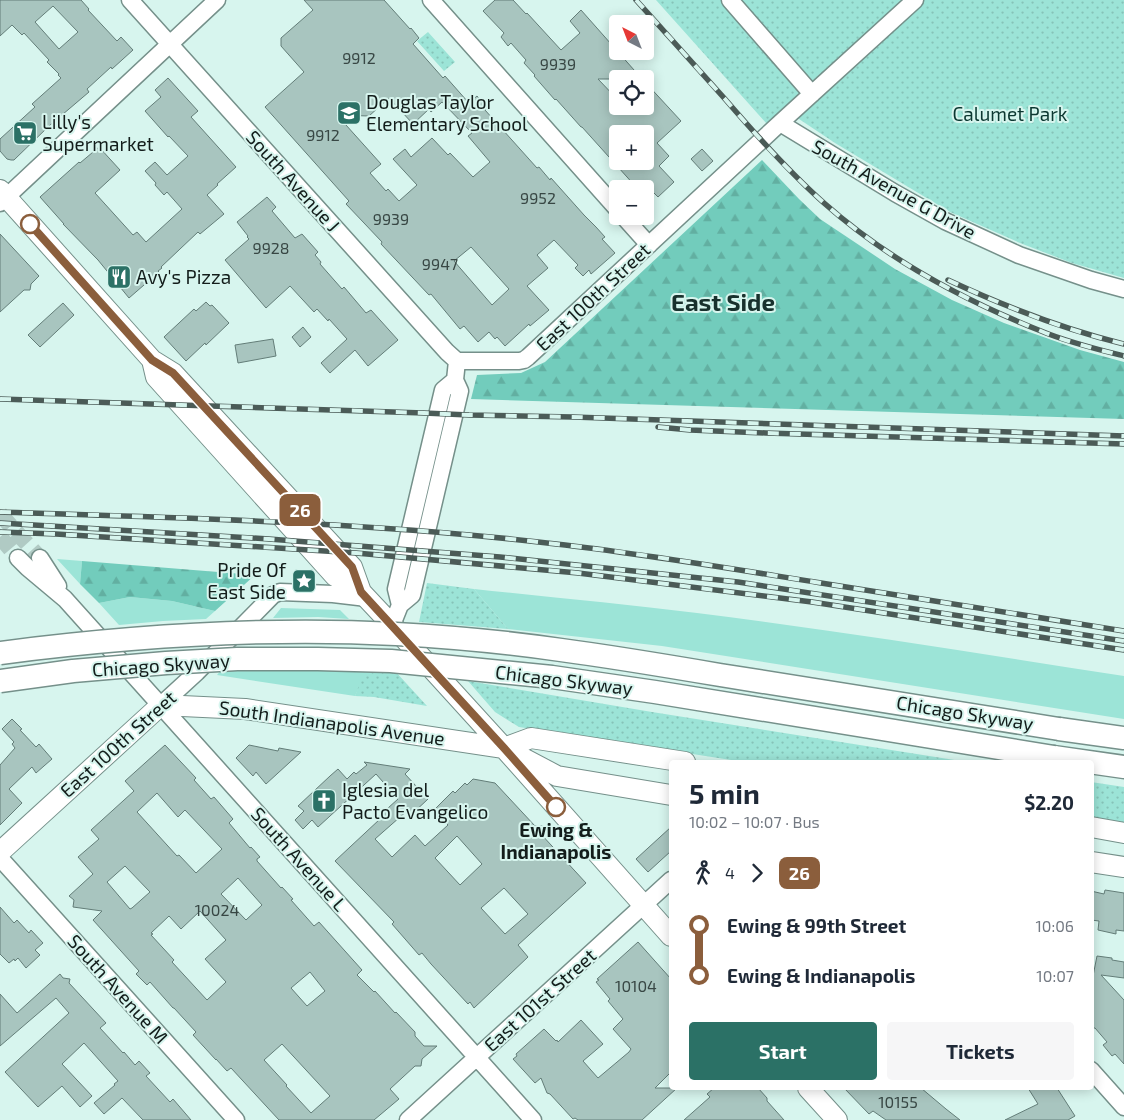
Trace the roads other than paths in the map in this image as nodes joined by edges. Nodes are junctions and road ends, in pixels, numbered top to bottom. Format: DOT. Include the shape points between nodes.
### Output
graph roads {
  1 [pos="130,0"];
  2 [pos="217,0"];
  3 [pos="431,0"];
  4 [pos="730,0"];
  5 [pos="915,0"];
  6 [pos="170,44"];
  7 [pos="812,94"];
  8 [pos="780,123"];
  9 [pos="2,197"];
  10 [pos="609,200"];
  11 [pos="631,225"];
  12 [pos="648,245"];
  13 [pos="1124,289"];
  14 [pos="457,361"];
  15 [pos="18,558"];
  16 [pos="40,558"];
  17 [pos="364,595"];
  18 [pos="66,598"];
  19 [pos="392,625"];
  20 [pos="0,653"];
  21 [pos="0,681"];
  22 [pos="161,705"];
  23 [pos="1124,738"];
  24 [pos="504,748"];
  25 [pos="672,760"];
  26 [pos="1075,760"];
  27 [pos="1094,763"];
  28 [pos="1124,767"];
  29 [pos="669,795"];
  30 [pos="1094,828"];
  31 [pos="1124,833"];
  32 [pos="0,852"];
  33 [pos="0,858"];
  34 [pos="1094,862"];
  35 [pos="1124,867"];
  36 [pos="669,882"];
  37 [pos="644,905"];
  38 [pos="669,934"];
  39 [pos="476,1058"];
  40 [pos="1094,1073"];
  41 [pos="810,1090"];
  42 [pos="1124,1106"];
  43 [pos="1124,1114"];
  44 [pos="236,1120"];
  45 [pos="408,1120"];
  46 [pos="533,1120"];
  47 [pos="837,1120"];
  48 [pos="1117,1120"];
  1 -- 6 [label="street, South Avenue J"];
  2 -- 6 [label="street"];
  3 -- 10 [label="street"];
  4 -- 7 [label="street"];
  5 -- 7 [label="street, East 100th Street"];
  6 -- 9 [label="street"];
  6 -- 14 [label="street, South Avenue J"];
  7 -- 8 [label="street, East 100th Street"];
  8 -- 12 [label="street, East 100th Street"];
  8 -- 13 [label="street, South Avenue G Drive" via="945,221 1019,255"];
  9 -- 17 [label="main road" via="152,360 156,377 328,569"];
  11 -- 12 [label="street"];
  12 -- 14 [label="street, East 100th Street" via="524,360"];
  14 -- 19 [label="street" via="455,380 443,390 396,589 400,604"];
  15 -- 18 [label="street, South Avenue L"];
  16 -- 18 [label="street, South Avenue L"];
  17 -- 19 [label="main road"];
  17 -- 22 [label="street, East 100th Street" via="280,592 273,595"];
  18 -- 22 [label="street, South Avenue L"];
  19 -- 24 [label="main road"];
  20 -- 23 [label="highway, Chicago Skyway, bridge" via="69,644 249,632 403,635 470,640 559,650"];
  21 -- 26 [label="highway, Chicago Skyway, bridge" via="73,671 237,659 391,661 552,677"];
  22 -- 24 [label="main road, South Indianapolis Avenue" via="245,708"];
  22 -- 32 [label="main road, East 100th Street"];
  22 -- 39 [label="street, South Avenue L"];
  24 -- 25 [label="main road, South Indianapolis Avenue" via="531,738"];
  24 -- 29 [label="main road, South Indianapolis Avenue" via="558,776"];
  24 -- 37 [label="main road"];
  27 -- 28 [label="highway, Chicago Skyway, bridge"];
  30 -- 31 [label="main road"];
  33 -- 44 [label="street, South Avenue M"];
  34 -- 35 [label="main road"];
  36 -- 37 [label="street, East 101st Street"];
  37 -- 38 [label="main road"];
  37 -- 39 [label="street, East 101st Street"];
  39 -- 45 [label="street, East 101st Street"];
  39 -- 46 [label="street, South Avenue L"];
  40 -- 42 [label="street"];
  41 -- 47 [label="main road"];
  43 -- 48 [label="street"];
}
